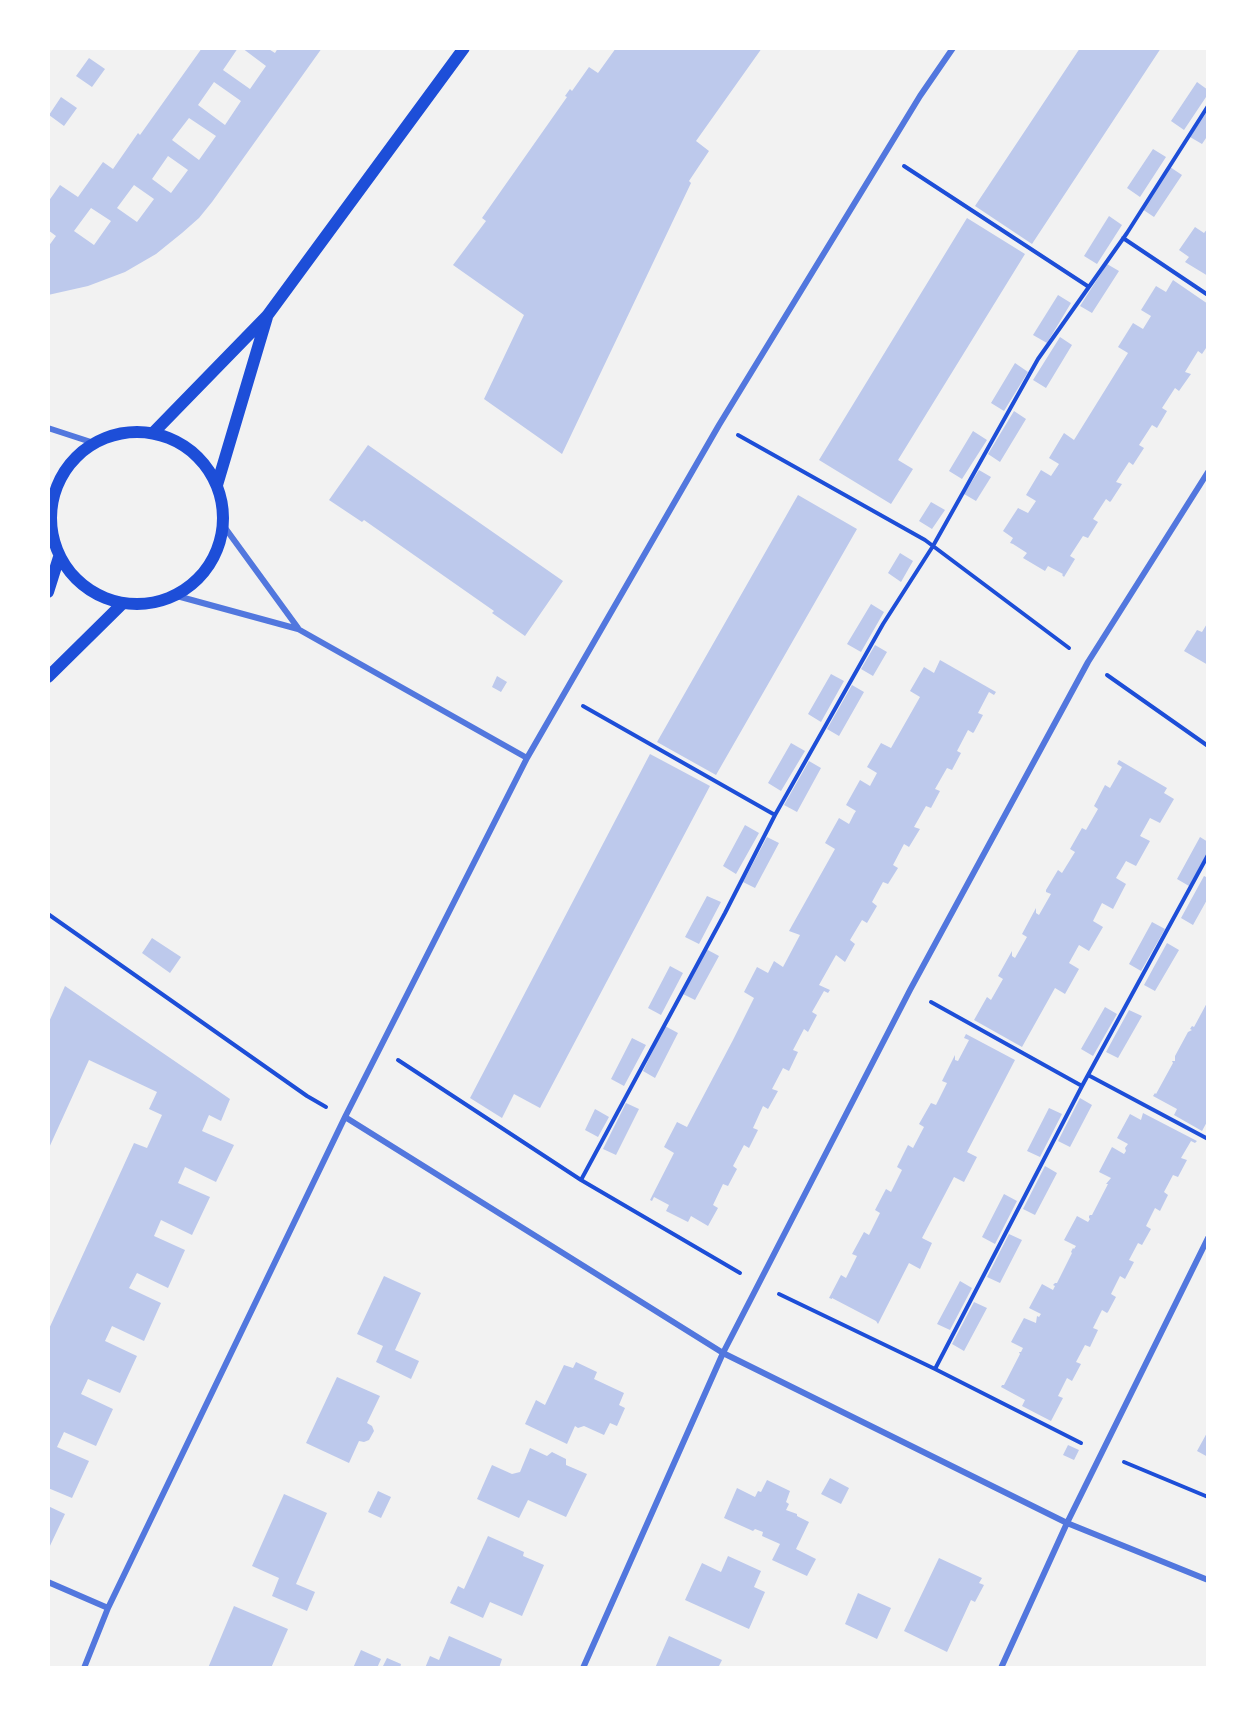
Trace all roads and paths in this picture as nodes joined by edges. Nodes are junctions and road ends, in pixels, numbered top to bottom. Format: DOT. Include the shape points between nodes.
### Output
graph roads {
  1 [pos="464,48"];
  2 [pos="953,48"];
  3 [pos="1208,106"];
  4 [pos="885,154"];
  5 [pos="1123,238"];
  6 [pos="1089,287"];
  7 [pos="1208,295"];
  8 [pos="267,316"];
  9 [pos="719,425"];
  10 [pos="48,428"];
  11 [pos="153,433"];
  12 [pos="94,443"];
  13 [pos="1208,472"];
  14 [pos="217,485"];
  15 [pos="50,501"];
  16 [pos="224,525"];
  17 [pos="933,546"];
  18 [pos="58,557"];
  19 [pos="48,592"];
  20 [pos="177,596"];
  21 [pos="122,604"];
  22 [pos="298,629"];
  23 [pos="1088,662"];
  24 [pos="48,677"];
  25 [pos="563,695"];
  26 [pos="1208,746"];
  27 [pos="527,758"];
  28 [pos="776,815"];
  29 [pos="1208,855"];
  30 [pos="48,914"];
  31 [pos="910,990"];
  32 [pos="1088,1075"];
  33 [pos="1082,1086"];
  34 [pos="345,1117"];
  35 [pos="1208,1139"];
  36 [pos="581,1180"];
  37 [pos="1208,1238"];
  38 [pos="723,1353"];
  39 [pos="935,1369"];
  40 [pos="1067,1523"];
  41 [pos="1208,1580"];
  42 [pos="48,1582"];
  43 [pos="108,1608"];
  44 [pos="84,1668"];
  45 [pos="583,1668"];
  46 [pos="1001,1668"];
  1 -- 8 [label="main road"];
  2 -- 4 [label="street"];
  3 -- 5 [label="path"];
  4 -- 6 [label="path"];
  4 -- 9 [label="street"];
  5 -- 6 [label="path"];
  5 -- 7 [label="path"];
  6 -- 17 [label="path" via="1038,360"];
  8 -- 11 [label="main road"];
  8 -- 14 [label="main road"];
  9 -- 17 [label="path"];
  9 -- 25 [label="street"];
  10 -- 12 [label="street"];
  11 -- 12 [label="main road" via="123,433"];
  11 -- 14 [label="main road" via="179,442 195,455"];
  12 -- 15 [label="main road" via="74,458"];
  13 -- 23 [label="street"];
  14 -- 16 [label="main road"];
  15 -- 18 [label="main road" via="52,540"];
  16 -- 20 [label="main road" via="216,553 200,578"];
  16 -- 22 [label="street"];
  17 -- 23 [label="path"];
  17 -- 28 [label="path" via="883,624"];
  18 -- 19 [label="main road"];
  18 -- 21 [label="main road" via="74,580 96,596"];
  20 -- 21 [label="main road" via="150,604"];
  20 -- 22 [label="street"];
  21 -- 24 [label="main road"];
  22 -- 27 [label="street"];
  23 -- 26 [label="path"];
  23 -- 31 [label="street"];
  25 -- 27 [label="street"];
  25 -- 28 [label="path"];
  27 -- 34 [label="street"];
  28 -- 36 [label="path"];
  29 -- 32 [label="path"];
  30 -- 34 [label="path" via="307,1096"];
  31 -- 33 [label="path"];
  31 -- 38 [label="street"];
  32 -- 33 [label="path"];
  32 -- 35 [label="path"];
  33 -- 39 [label="path"];
  34 -- 38 [label="street"];
  34 -- 43 [label="street"];
  37 -- 40 [label="street"];
  38 -- 40 [label="street"];
  38 -- 45 [label="street"];
  40 -- 41 [label="street"];
  40 -- 46 [label="street"];
  42 -- 43 [label="street"];
  43 -- 44 [label="street"];
}
